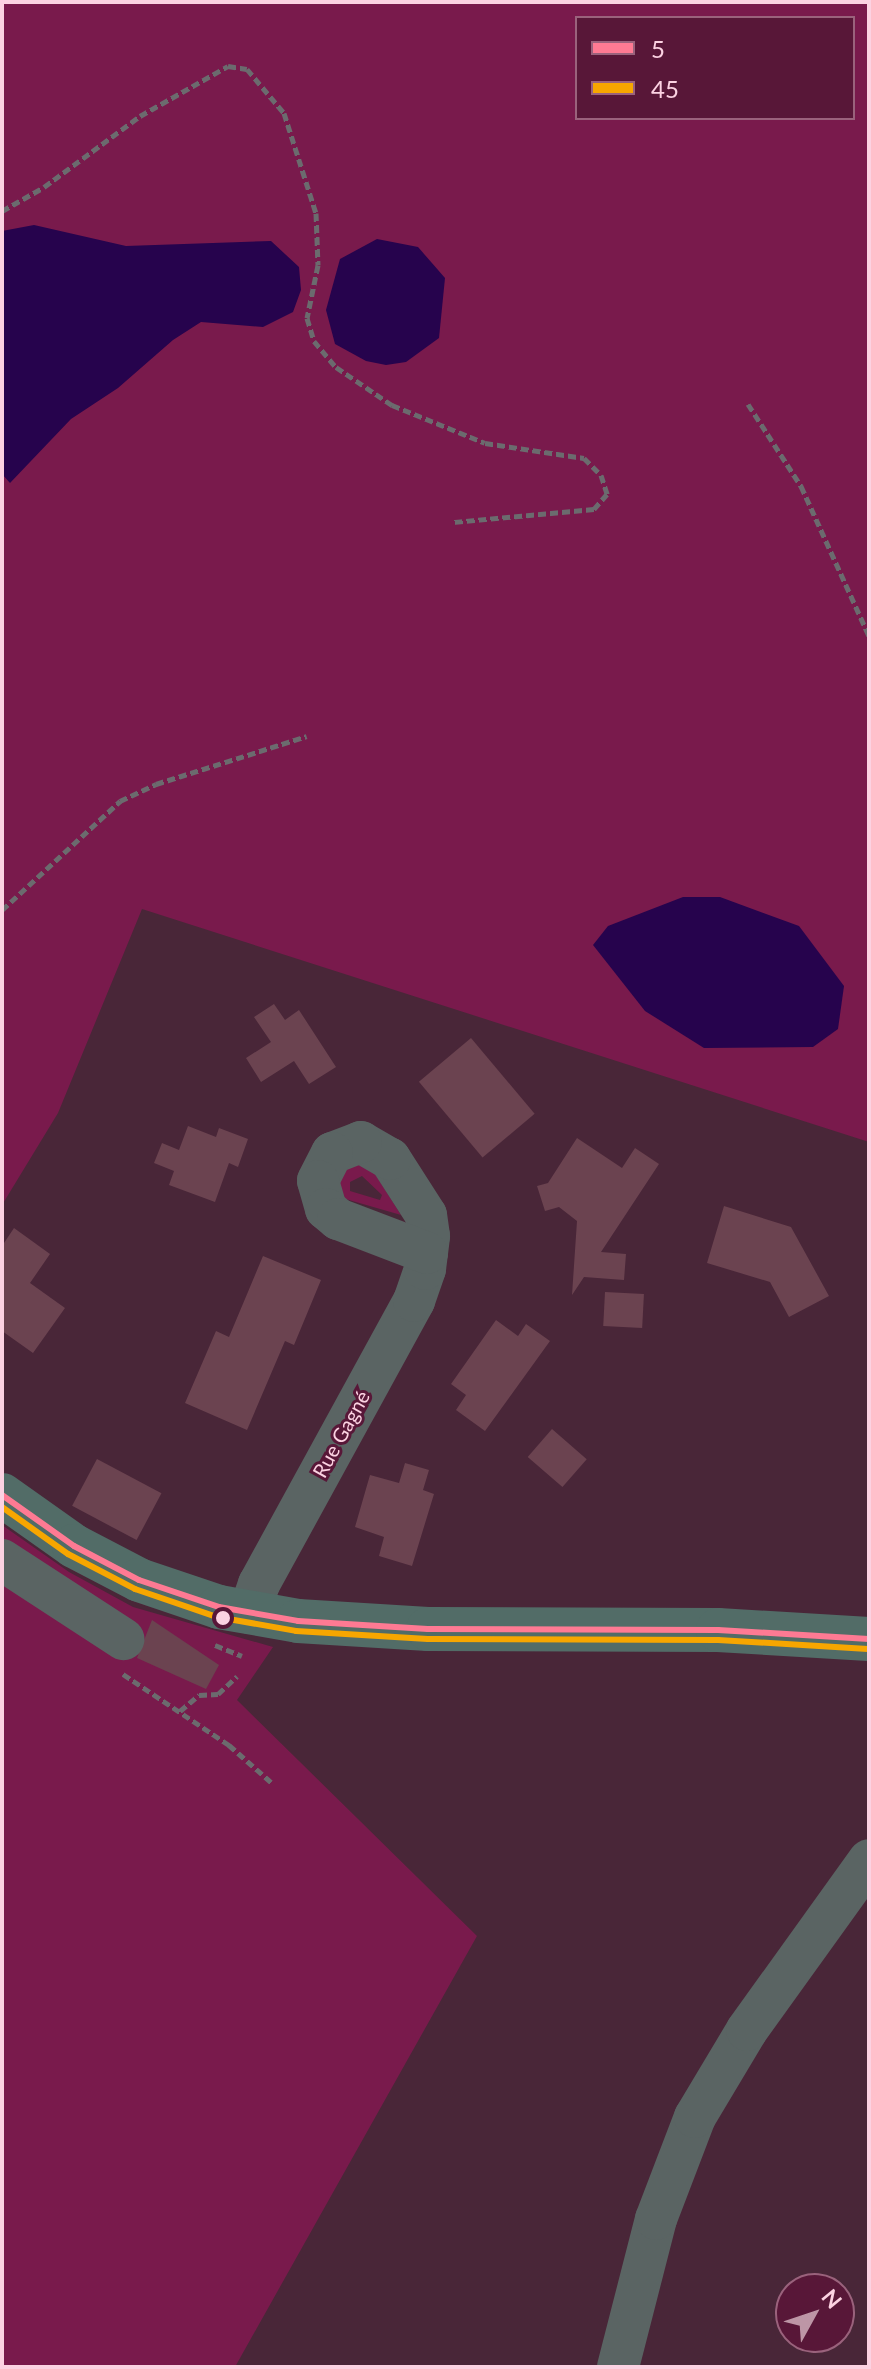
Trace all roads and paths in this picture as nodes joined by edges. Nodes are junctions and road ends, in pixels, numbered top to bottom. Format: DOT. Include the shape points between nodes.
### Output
graph roads {
  1 [pos="2,211"];
  2 [pos="748,404"];
  3 [pos="453,522"];
  4 [pos="869,636"];
  5 [pos="307,736"];
  6 [pos="2,910"];
  7 [pos="427,1253"];
  8 [pos="4,1501"];
  9 [pos="2,1560"];
  10 [pos="249,1613"];
  11 [pos="869,1639"];
  12 [pos="226,1651"];
  13 [pos="120,1654"];
  14 [pos="242,1656"];
  15 [pos="237,1676"];
  16 [pos="180,1711"];
  17 [pos="271,1782"];
  18 [pos="869,1860"];
  19 [pos="618,2367"];
  1 -- 3 [label="path" via="44,187 140,116 228,66 247,69 284,113 316,213 318,265 307,318 314,341 336,367 392,405 485,443 584,458 601,475 607,494 594,509"];
  2 -- 4 [label="path" via="801,486"];
  5 -- 6 [label="path" via="156,784 120,801"];
  7 -- 10 [label="street, Rue Gagné" via="414,1301 259,1584"];
  8 -- 10 [label="main road" via="112,1568 178,1594"];
  9 -- 13 [label="street"];
  10 -- 11 [label="main road" via="382,1628 709,1630"];
  12 -- 14 [label="path"];
  13 -- 16 [label="path"];
  15 -- 16 [label="path" via="218,1694 199,1695"];
  16 -- 17 [label="path"];
  18 -- 19 [label="street" via="747,2030 695,2117 656,2219"];
}
